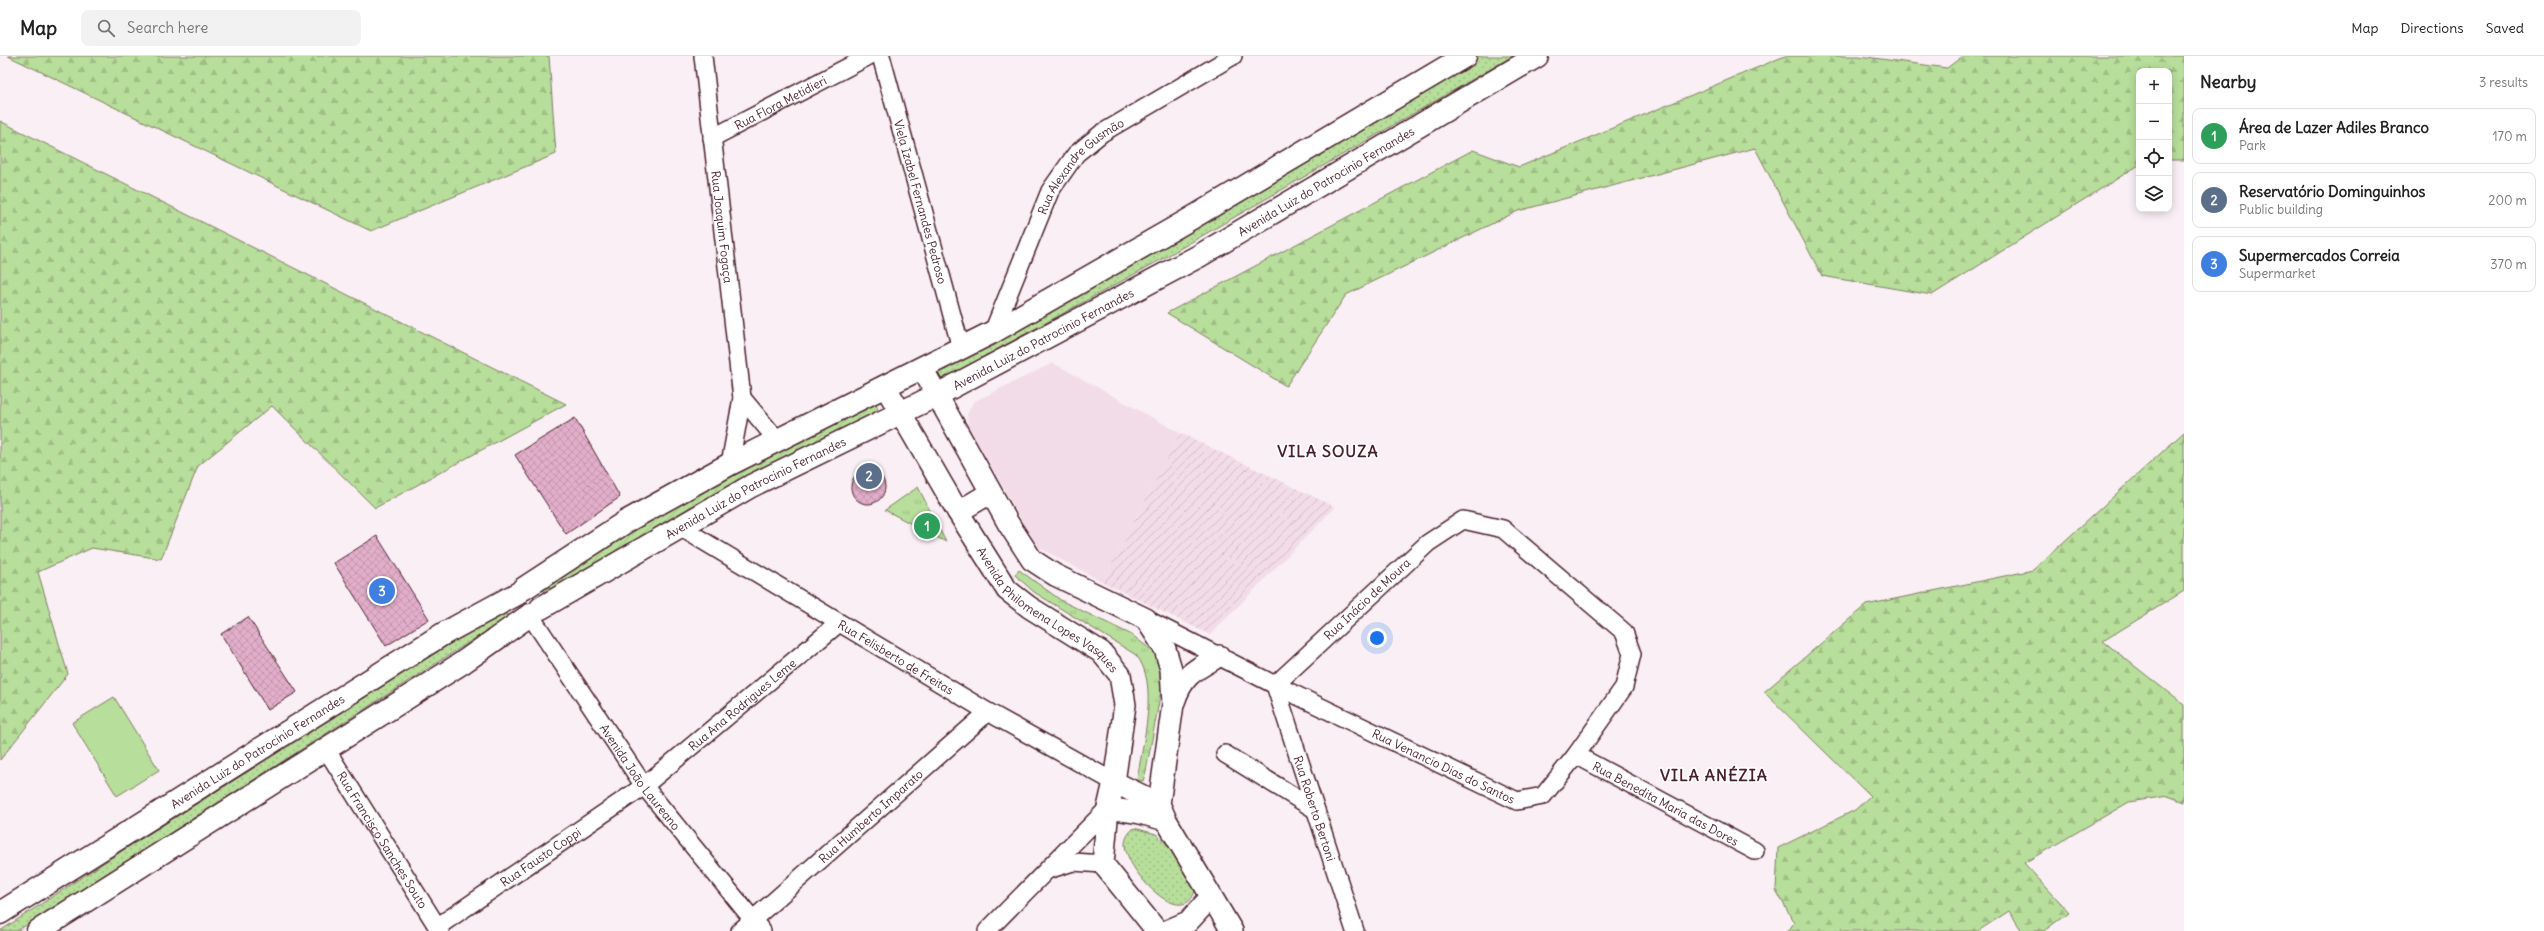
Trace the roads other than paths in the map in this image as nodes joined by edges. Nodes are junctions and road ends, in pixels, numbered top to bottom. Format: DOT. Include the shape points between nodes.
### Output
graph roads {
  1 [pos="703,56"];
  2 [pos="869,56"];
  3 [pos="881,56"];
  4 [pos="1233,56"];
  5 [pos="1466,56"];
  6 [pos="1537,56"];
  7 [pos="712,138"];
  8 [pos="993,332"];
  9 [pos="961,348"];
  10 [pos="922,368"];
  11 [pos="885,386"];
  12 [pos="937,395"];
  13 [pos="742,398"];
  14 [pos="900,413"];
  15 [pos="777,440"];
  16 [pos="730,464"];
  17 [pos="990,493"];
  18 [pos="958,512"];
  19 [pos="1464,520"];
  20 [pos="680,528"];
  21 [pos="520,591"];
  22 [pos="536,612"];
  23 [pos="1146,619"];
  24 [pos="839,623"];
  25 [pos="1219,656"];
  26 [pos="1275,685"];
  27 [pos="1173,704"];
  28 [pos="988,712"];
  29 [pos="326,749"];
  30 [pos="1225,754"];
  31 [pos="1576,755"];
  32 [pos="1114,782"];
  33 [pos="644,786"];
  34 [pos="1108,808"];
  35 [pos="1316,810"];
  36 [pos="1162,812"];
  37 [pos="1756,851"];
  38 [pos="1103,864"];
  39 [pos="1048,870"];
  40 [pos="1211,897"];
  41 [pos="0,914"];
  42 [pos="752,927"];
  43 [pos="439,929"];
  44 [pos="38,931"];
  45 [pos="987,931"];
  46 [pos="1157,931"];
  47 [pos="1167,931"];
  48 [pos="1232,931"];
  49 [pos="1355,931"];
  1 -- 7 [label="street, Rua Joaquim Fogaça"];
  2 -- 7 [label="street, Rua Flora Metidieri"];
  3 -- 9 [label="street, Viela Izabel Fernandes Pedroso"];
  4 -- 8 [label="street, Rua Alexandre Gusmão" via="1102,133 1076,154 1050,191"];
  5 -- 8 [label="main road, Avenida Luiz do Patrocinio Fernandes"];
  6 -- 12 [label="main road, Avenida Luiz do Patrocinio Fernandes" via="1199,256"];
  7 -- 13 [label="street, Rua Joaquim Fogaça"];
  8 -- 9 [label="main road, Avenida Luiz do Patrocinio Fernandes"];
  9 -- 10 [label="main road, Avenida Luiz do Patrocinio Fernandes"];
  10 -- 11 [label="main road, Avenida Luiz do Patrocinio Fernandes"];
  10 -- 12 [label="street, Avenida Philomena Lopes Vasques"];
  11 -- 14 [label="street, Avenida Philomena Lopes Vasques"];
  11 -- 15 [label="main road, Avenida Luiz do Patrocinio Fernandes"];
  12 -- 14 [label="main road, Avenida Luiz do Patrocinio Fernandes"];
  12 -- 17 [label="street, Avenida Philomena Lopes Vasques"];
  13 -- 15 [label="street"];
  13 -- 16 [label="street, Rua Joaquim Fogaça"];
  14 -- 18 [label="street, Avenida Philomena Lopes Vasques"];
  14 -- 20 [label="main road, Avenida Luiz do Patrocinio Fernandes" via="751,486"];
  15 -- 16 [label="main road, Avenida Luiz do Patrocinio Fernandes"];
  16 -- 21 [label="main road, Avenida Luiz do Patrocinio Fernandes" via="627,521"];
  17 -- 18 [label="street"];
  17 -- 23 [label="street, Avenida Philomena Lopes Vasques" via="1032,560 1055,575"];
  18 -- 32 [label="street, Avenida Philomena Lopes Vasques" via="1007,590 1029,607 1101,652 1120,676 1125,705"];
  19 -- 26 [label="street, Rua Inácio de Moura" via="1428,543"];
  19 -- 31 [label="street, Rua Venancio Dias do Santos" via="1502,529 1624,632 1632,654 1624,686"];
  20 -- 22 [label="main road, Avenida Luiz do Patrocinio Fernandes"];
  20 -- 24 [label="street, Rua Felisberto de Freitas"];
  21 -- 22 [label="main road" via="529,588 538,591 542,599"];
  21 -- 41 [label="main road, Avenida Luiz do Patrocinio Fernandes" via="443,634"];
  22 -- 29 [label="main road, Avenida Luiz do Patrocinio Fernandes" via="462,663"];
  22 -- 33 [label="street, Avenida João Laureano"];
  23 -- 25 [label="street, Rua Venancio Dias do Santos"];
  23 -- 27 [label="street" via="1165,649 1171,669"];
  24 -- 28 [label="street, Rua Felisberto de Freitas"];
  24 -- 33 [label="street, Rua Ana Rodrigues Leme"];
  25 -- 26 [label="street, Rua Venancio Dias do Santos"];
  25 -- 27 [label="street" via="1191,672 1179,686"];
  26 -- 31 [label="street, Rua Venancio Dias do Santos" via="1517,801 1543,796"];
  26 -- 35 [label="street, Rua Roberto Bertoni"];
  27 -- 36 [label="street"];
  28 -- 32 [label="street, Rua Felisberto de Freitas"];
  28 -- 42 [label="street, Rua Humberto Imparato"];
  29 -- 43 [label="street, Rua Francisco Sanches Souto"];
  29 -- 44 [label="main road, Avenida Luiz do Patrocinio Fernandes"];
  30 -- 35 [label="street"];
  31 -- 37 [label="street, Rua Benedita Maria das Dores"];
  32 -- 34 [label="street, Avenida Philomena Lopes Vasques"];
  32 -- 36 [label="street"];
  33 -- 42 [label="street, Avenida João Laureano"];
  33 -- 43 [label="street, Rua Fausto Coppi"];
  34 -- 36 [label="street" via="1140,813"];
  34 -- 38 [label="street, Avenida Philomena Lopes Vasques"];
  34 -- 39 [label="street"];
  35 -- 49 [label="street, Rua Roberto Bertoni"];
  36 -- 40 [label="street"];
  38 -- 39 [label="street" via="1073,862"];
  38 -- 46 [label="street"];
  39 -- 45 [label="street"];
  40 -- 47 [label="street" via="1188,922"];
  40 -- 48 [label="street"];
}
